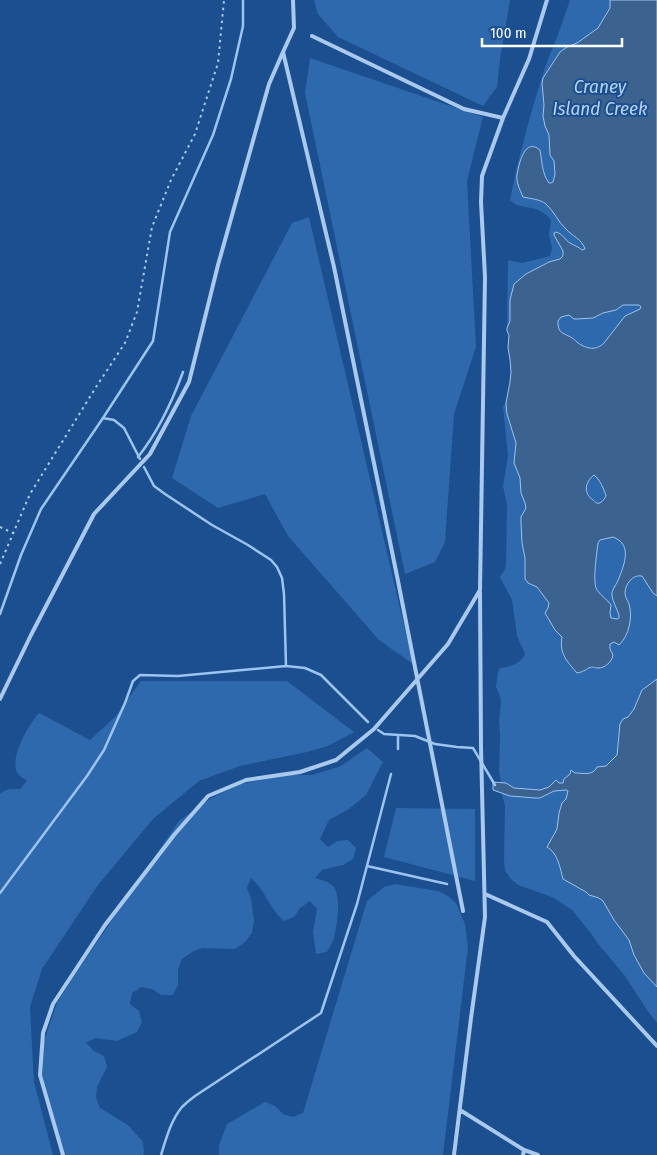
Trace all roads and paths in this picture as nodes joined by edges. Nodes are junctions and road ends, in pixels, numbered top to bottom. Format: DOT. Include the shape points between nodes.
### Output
graph roads {
  1 [pos="224,0"];
  2 [pos="294,0"];
  3 [pos="547,0"];
  4 [pos="312,36"];
  5 [pos="283,52"];
  6 [pos="503,118"];
  7 [pos="0,527"];
  8 [pos="14,533"];
  9 [pos="0,564"];
  10 [pos="480,590"];
  11 [pos="417,679"];
  12 [pos="0,699"];
  13 [pos="485,894"];
  14 [pos="463,911"];
  15 [pos="657,1046"];
  16 [pos="460,1110"];
  17 [pos="524,1150"];
  18 [pos="63,1155"];
  19 [pos="454,1155"];
  20 [pos="523,1155"];
  21 [pos="538,1155"];
  1 -- 8 [label="path" via="218,63 194,134 152,227 137,312 125,343 30,494"];
  2 -- 5 [label="lane" via="294,28"];
  3 -- 6 [label="lane" via="529,59"];
  4 -- 6 [label="lane" via="464,109"];
  5 -- 11 [label="lane" via="334,267"];
  5 -- 12 [label="lane" via="269,84 189,382 150,454 94,514"];
  6 -- 10 [label="lane" via="482,176 480,202 485,277"];
  7 -- 8 [label="path"];
  8 -- 9 [label="path"];
  10 -- 11 [label="lane" via="448,644"];
  10 -- 13 [label="lane"];
  11 -- 14 [label="lane"];
  11 -- 18 [label="lane" via="374,729 336,760 300,772 246,780 208,796 105,925 53,1004 44,1033 40,1075"];
  13 -- 15 [label="lane" via="546,922"];
  13 -- 16 [label="lane" via="485,917"];
  16 -- 17 [label="lane"];
  16 -- 19 [label="lane"];
  17 -- 20 [label="lane"];
  17 -- 21 [label="lane"];
}
